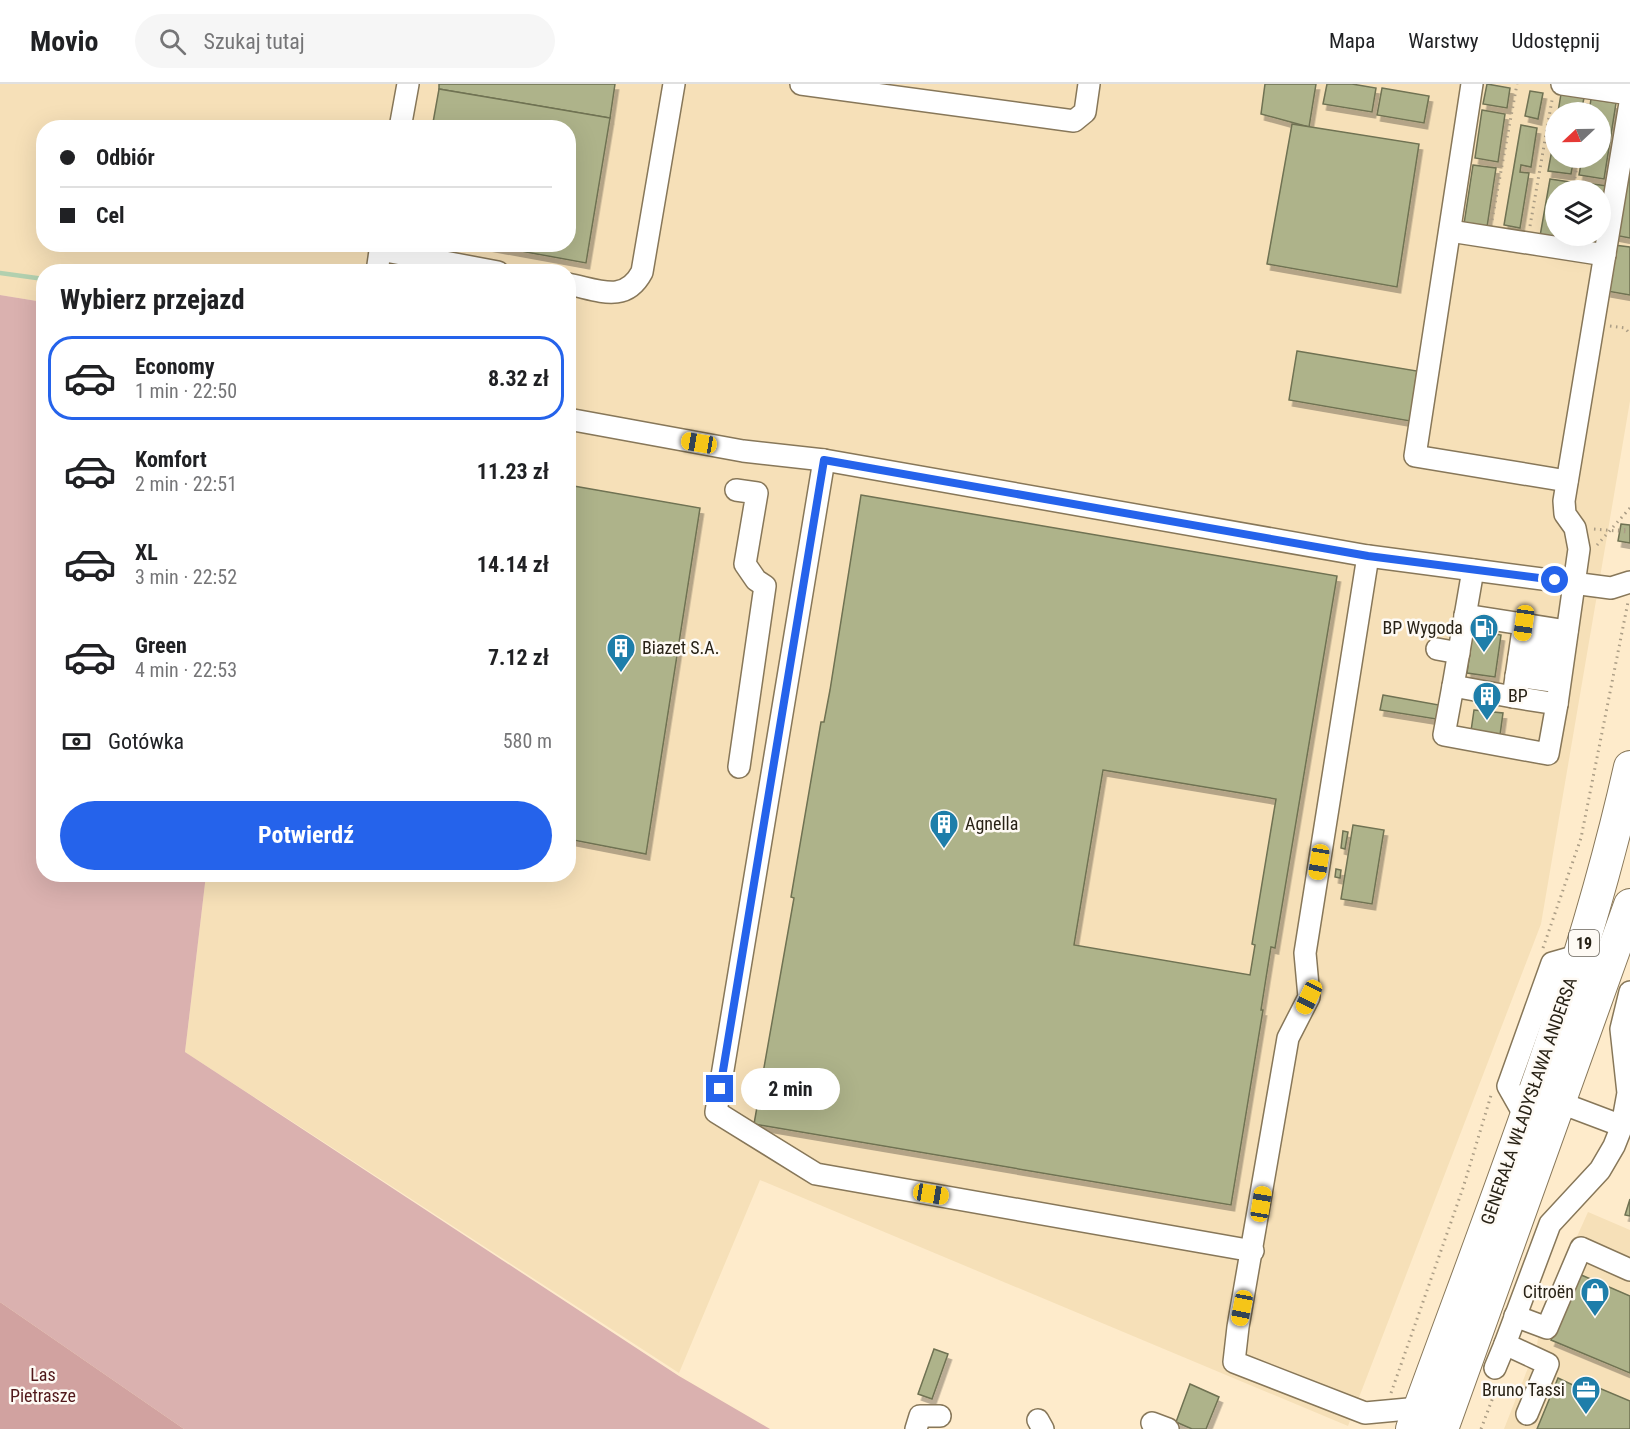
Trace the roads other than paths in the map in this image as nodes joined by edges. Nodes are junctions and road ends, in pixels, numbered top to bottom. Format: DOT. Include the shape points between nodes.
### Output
graph roads {
  1 [pos="408,84"];
  2 [pos="674,84"];
  3 [pos="801,84"];
  4 [pos="1089,84"];
  5 [pos="1472,84"];
  6 [pos="1557,90"];
  7 [pos="1630,94"];
  8 [pos="1630,103"];
  9 [pos="401,120"];
  10 [pos="1450,231"];
  11 [pos="400,252"];
  12 [pos="1605,255"];
  13 [pos="459,264"];
  14 [pos="576,285"];
  15 [pos="576,420"];
  16 [pos="824,460"];
  17 [pos="1566,482"];
  18 [pos="736,490"];
  19 [pos="1368,556"];
  20 [pos="1473,570"];
  21 [pos="1576,583"];
  22 [pos="1620,585"];
  23 [pos="1630,602"];
  24 [pos="1465,615"];
  25 [pos="1437,649"];
  26 [pos="1520,649"];
  27 [pos="1458,653"];
  28 [pos="1563,656"];
  29 [pos="1453,686"];
  30 [pos="1513,697"];
  31 [pos="1557,704"];
  32 [pos="739,767"];
  33 [pos="1630,767"];
  34 [pos="1630,905"];
  35 [pos="1630,992"];
  36 [pos="1561,1103"];
  37 [pos="1622,1126"];
  38 [pos="1253,1251"];
  39 [pos="1630,1270"];
  40 [pos="1515,1316"];
  41 [pos="1505,1344"];
  42 [pos="1497,1375"];
  43 [pos="1527,1414"];
  44 [pos="940,1416"];
  45 [pos="1416,1418"];
  46 [pos="1372,1421"];
  47 [pos="916,1429"];
  48 [pos="1442,1429"];
  1 -- 9 [label="lane"];
  2 -- 14 [label="lane" via="642,272 634,287 622,292"];
  3 -- 4 [label="lane" via="1074,122 1085,112"];
  5 -- 10 [label="lane"];
  6 -- 7 [label="lane"];
  8 -- 12 [label="lane"];
  10 -- 12 [label="lane"];
  10 -- 17 [label="lane" via="1416,456"];
  11 -- 13 [label="lane"];
  12 -- 17 [label="lane"];
  15 -- 16 [label="lane" via="743,451"];
  16 -- 19 [label="lane"];
  16 -- 38 [label="lane" via="716,1112 816,1174"];
  17 -- 21 [label="lane" via="1565,514 1575,528 1579,549"];
  18 -- 32 [label="lane" via="757,493 745,564 765,586"];
  19 -- 20 [label="lane"];
  19 -- 38 [label="lane" via="1305,953 1309,997 1288,1038"];
  20 -- 21 [label="lane"];
  20 -- 24 [label="lane"];
  21 -- 22 [label="lane"];
  21 -- 28 [label="lane"];
  22 -- 23 [label="lane"];
  24 -- 26 [label="lane"];
  24 -- 27 [label="lane"];
  25 -- 27 [label="lane"];
  26 -- 28 [label="lane"];
  26 -- 28 [label="lane"];
  26 -- 30 [label="lane"];
  27 -- 29 [label="lane"];
  28 -- 31 [label="lane"];
  29 -- 30 [label="lane"];
  29 -- 31 [label="lane" via="1444,735 1548,754"];
  30 -- 31 [label="lane"];
  33 -- 45 [label="highway, GENERAŁA WŁADYSŁAWA ANDERSA / 19" via="1608,863 1580,955"];
  34 -- 36 [label="highway, GENERAŁA WŁADYSŁAWA ANDERSA / 19"];
  35 -- 37 [label="lane" via="1621,1029 1628,1094"];
  36 -- 37 [label="lane"];
  36 -- 48 [label="highway, GENERAŁA WŁADYSŁAWA ANDERSA / 19"];
  37 -- 40 [label="lane" via="1600,1170 1550,1224"];
  38 -- 46 [label="lane" via="1234,1362"];
  39 -- 40 [label="lane" via="1581,1248 1547,1328"];
  40 -- 41 [label="lane"];
  41 -- 42 [label="lane"];
  41 -- 43 [label="lane" via="1548,1364"];
  44 -- 47 [label="lane" via="920,1416"];
  45 -- 46 [label="lane"];
}
